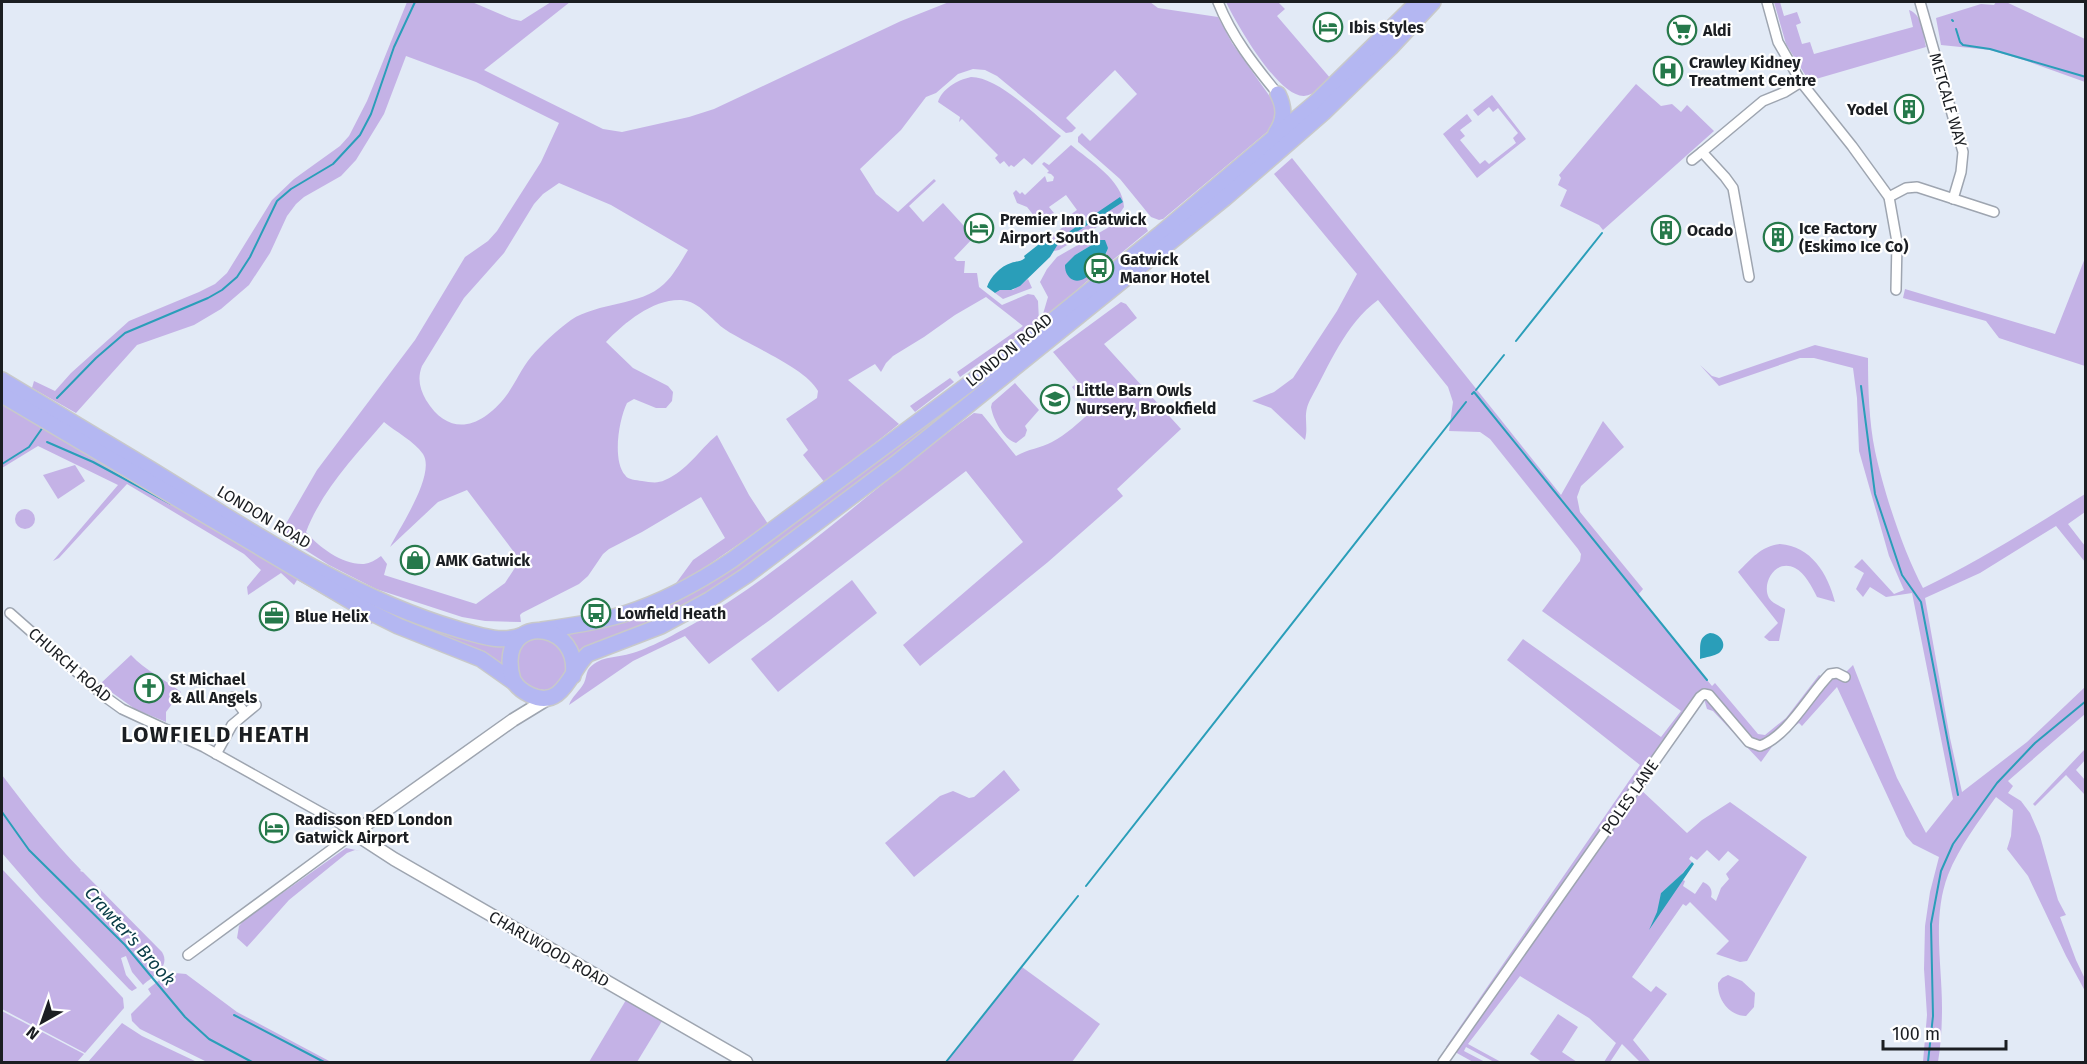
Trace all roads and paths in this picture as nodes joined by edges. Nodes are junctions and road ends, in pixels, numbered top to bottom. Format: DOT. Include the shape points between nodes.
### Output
graph roads {
  1 [pos="1218,2"];
  2 [pos="1418,2"];
  3 [pos="1433,2"];
  4 [pos="1767,2"];
  5 [pos="1920,2"];
  6 [pos="1801,82"];
  7 [pos="1278,94"];
  8 [pos="1316,102"];
  9 [pos="1702,152"];
  10 [pos="1255,154"];
  11 [pos="1692,160"];
  12 [pos="1889,197"];
  13 [pos="1953,199"];
  14 [pos="1994,212"];
  15 [pos="1749,277"];
  16 [pos="1896,290"];
  17 [pos="2,380"];
  18 [pos="2,395"];
  19 [pos="10,613"];
  20 [pos="542,630"];
  21 [pos="526,634"];
  22 [pos="573,676"];
  23 [pos="1845,677"];
  24 [pos="516,684"];
  25 [pos="553,696"];
  26 [pos="233,698"];
  27 [pos="256,705"];
  28 [pos="245,713"];
  29 [pos="513,720"];
  30 [pos="216,754"];
  31 [pos="354,834"];
  32 [pos="188,955"];
  33 [pos="746,1062"];
  34 [pos="1443,1062"];
  1 -- 7 [label="street" via="1240,46"];
  2 -- 8 [label="main road, LONDON ROAD"];
  3 -- 22 [label="main road, LONDON ROAD" via="1323,113 1225,198 895,464 726,589 661,626 588,654"];
  4 -- 6 [label="street" via="1778,42"];
  5 -- 13 [label="street, METCALF WAY" via="1963,149"];
  6 -- 9 [label="street" via="1763,101"];
  6 -- 12 [label="street"];
  7 -- 8 [label="main road" via="1294,105"];
  7 -- 10 [label="main road" via="1283,108 1282,123"];
  8 -- 10 [label="main road, LONDON ROAD"];
  9 -- 11 [label="street"];
  9 -- 15 [label="street" via="1733,188"];
  10 -- 20 [label="main road, LONDON ROAD" via="1036,334 732,560 680,591 640,608"];
  12 -- 13 [label="street" via="1913,187"];
  12 -- 16 [label="street" via="1896,238"];
  13 -- 14 [label="street"];
  17 -- 21 [label="main road, LONDON ROAD" via="311,566 369,596 428,620 487,637 509,640"];
  18 -- 24 [label="main road, LONDON ROAD" via="364,609 398,627 481,659"];
  19 -- 30 [label="street, CHURCH ROAD" via="115,704"];
  20 -- 21 [label="main road"];
  20 -- 22 [label="main road" via="568,645 573,657"];
  21 -- 24 [label="main road" via="515,643 511,656 511,674"];
  22 -- 25 [label="main road"];
  23 -- 34 [label="street, POLES LANE" via="1830,674 1783,730 1760,746 1749,742 1709,695 1700,697"];
  24 -- 25 [label="main road" via="534,697"];
  24 -- 29 [label="street" via="521,706"];
  25 -- 29 [label="street"];
  26 -- 28 [label="street"];
  27 -- 28 [label="street"];
  28 -- 30 [label="street" via="230,728"];
  29 -- 31 [label="street"];
  30 -- 31 [label="street, CHURCH ROAD"];
  31 -- 32 [label="street"];
  31 -- 33 [label="street, CHARLWOOD ROAD"];
}
